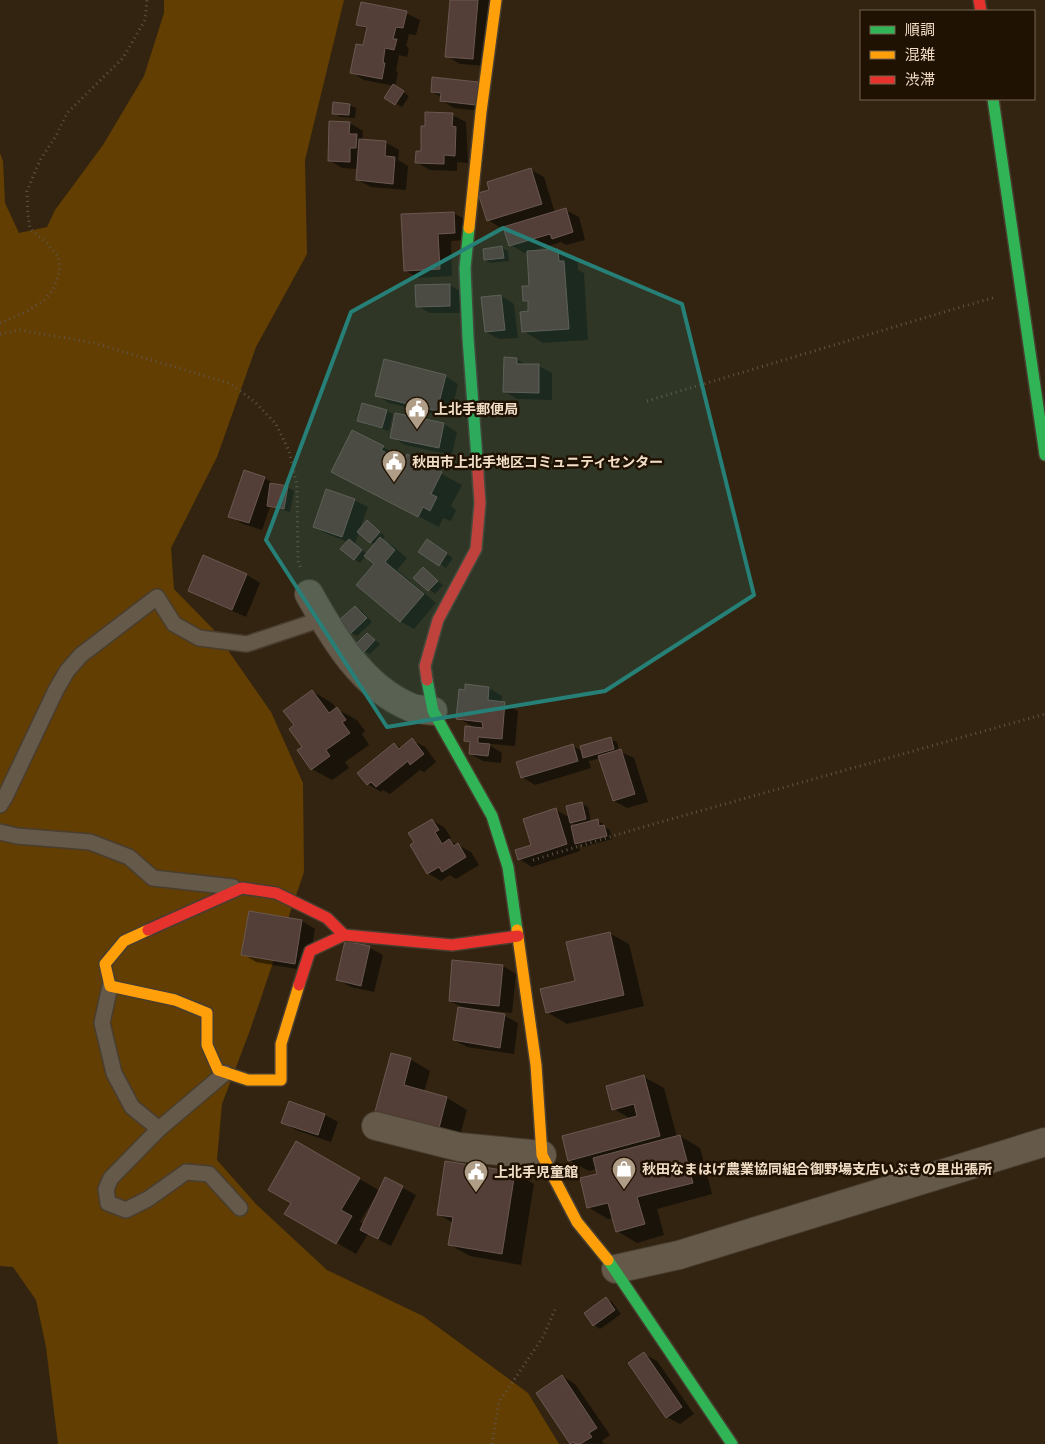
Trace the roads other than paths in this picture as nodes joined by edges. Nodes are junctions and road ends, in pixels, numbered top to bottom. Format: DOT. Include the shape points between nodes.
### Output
graph roads {
  1 [pos="496,0"];
  2 [pos="993,100"];
  3 [pos="1045,455"];
  4 [pos="308,594"];
  5 [pos="322,619"];
  6 [pos="433,711"];
  7 [pos="0,805"];
  8 [pos="0,832"];
  9 [pos="242,888"];
  10 [pos="344,935"];
  11 [pos="518,936"];
  12 [pos="110,986"];
  13 [pos="225,1073"];
  14 [pos="376,1126"];
  15 [pos="159,1129"];
  16 [pos="1045,1142"];
  17 [pos="542,1154"];
  18 [pos="240,1208"];
  19 [pos="616,1268"];
  20 [pos="732,1444"];
  1 -- 6 [label="street" via="465,268 480,503 476,549 438,620 425,666"];
  2 -- 3 [label="street"];
  4 -- 5 [label="street"];
  5 -- 6 [label="street" via="356,666 380,689 411,708"];
  5 -- 7 [label="lane" via="247,644 199,638 174,624 156,596 81,655 67,671"];
  6 -- 11 [label="street" via="492,816 508,867"];
  8 -- 9 [label="lane" via="90,842 129,857 153,878"];
  9 -- 10 [label="street" via="276,893 327,918"];
  9 -- 12 [label="street" via="124,941 105,964"];
  10 -- 11 [label="street" via="452,945"];
  10 -- 13 [label="street" via="310,951 281,1044 281,1080 248,1080"];
  11 -- 17 [label="street" via="536,1065"];
  12 -- 13 [label="street" via="175,1000 207,1013 207,1045 218,1070"];
  12 -- 15 [label="lane" via="102,1023 114,1073 132,1107"];
  13 -- 15 [label="lane"];
  14 -- 17 [label="street" via="459,1147"];
  15 -- 18 [label="lane" via="111,1178 106,1189 108,1203 126,1210 186,1172 209,1174"];
  16 -- 19 [label="street" via="679,1255"];
  17 -- 19 [label="street" via="577,1222"];
  19 -- 20 [label="street"];
}
